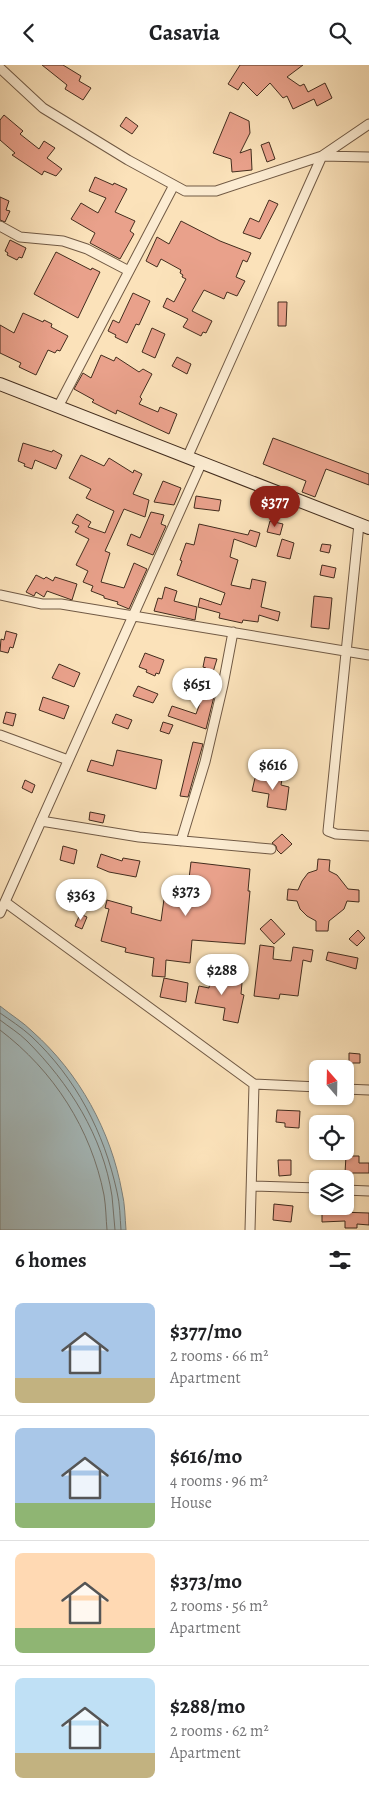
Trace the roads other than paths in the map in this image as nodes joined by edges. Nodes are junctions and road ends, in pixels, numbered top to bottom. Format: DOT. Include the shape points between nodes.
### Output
graph roads {
  1 [pos="0,68"];
  2 [pos="369,124"];
  3 [pos="322,156"];
  4 [pos="369,157"];
  5 [pos="174,185"];
  6 [pos="0,226"];
  7 [pos="129,271"];
  8 [pos="0,384"];
  9 [pos="58,407"];
  10 [pos="187,458"];
  11 [pos="201,463"];
  12 [pos="364,526"];
  13 [pos="0,595"];
  14 [pos="133,616"];
  15 [pos="233,632"];
  16 [pos="348,651"];
  17 [pos="369,655"];
  18 [pos="0,735"];
  19 [pos="68,760"];
  20 [pos="41,821"];
  21 [pos="369,836"];
  22 [pos="181,841"];
  23 [pos="271,849"];
  24 [pos="5,902"];
  25 [pos="0,913"];
  26 [pos="254,1085"];
  27 [pos="309,1087"];
  28 [pos="354,1089"];
  29 [pos="369,1090"];
  30 [pos="252,1186"];
  31 [pos="309,1189"];
  32 [pos="354,1190"];
  33 [pos="369,1191"];
  34 [pos="250,1230"];
  1 -- 5 [label="street" via="43,108"];
  2 -- 3 [label="street"];
  3 -- 4 [label="street"];
  3 -- 5 [label="street" via="216,191 185,191"];
  3 -- 10 [label="street"];
  5 -- 7 [label="street"];
  6 -- 7 [label="street" via="20,237 63,241 87,249"];
  7 -- 9 [label="street"];
  8 -- 9 [label="main road"];
  9 -- 10 [label="main road"];
  10 -- 11 [label="main road"];
  11 -- 12 [label="main road"];
  11 -- 14 [label="street"];
  12 -- 16 [label="street"];
  13 -- 14 [label="street"];
  14 -- 15 [label="street"];
  14 -- 19 [label="street"];
  15 -- 16 [label="street"];
  15 -- 22 [label="street" via="205,762"];
  16 -- 17 [label="street"];
  16 -- 21 [label="street" via="328,831"];
  18 -- 19 [label="street"];
  19 -- 20 [label="street"];
  20 -- 22 [label="street"];
  20 -- 24 [label="street"];
  22 -- 23 [label="street"];
  24 -- 25 [label="street"];
  24 -- 26 [label="street"];
  26 -- 27 [label="street"];
  26 -- 30 [label="street"];
  28 -- 29 [label="street"];
  30 -- 31 [label="street"];
  30 -- 34 [label="street"];
  32 -- 33 [label="street"];
}
